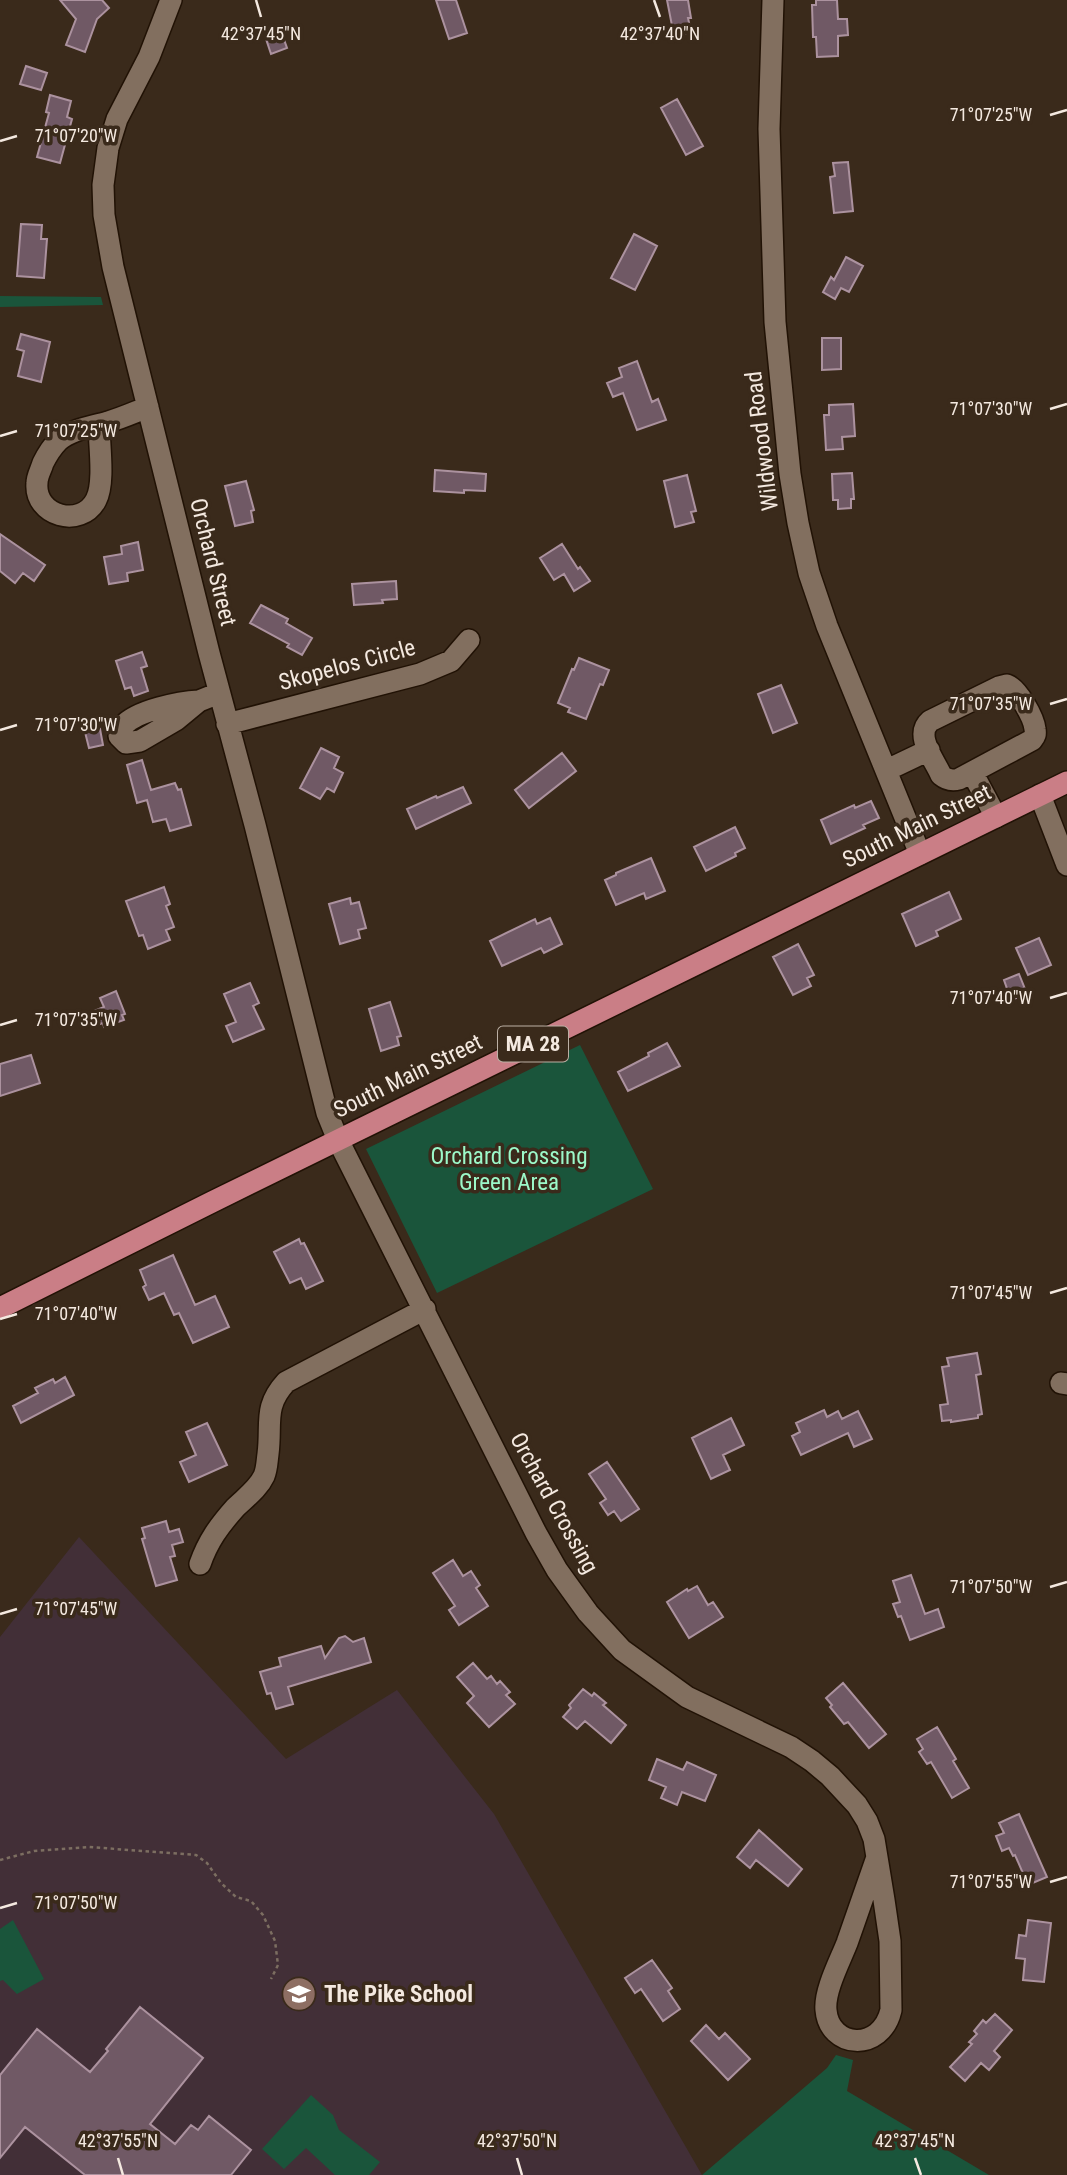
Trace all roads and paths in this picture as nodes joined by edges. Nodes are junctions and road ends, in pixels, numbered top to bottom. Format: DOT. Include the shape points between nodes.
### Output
graph roads {
  1 [pos="171,0"];
  2 [pos="773,0"];
  3 [pos="148,407"];
  4 [pos="99,425"];
  5 [pos="470,640"];
  6 [pos="227,724"];
  7 [pos="929,750"];
  8 [pos="887,770"];
  9 [pos="972,772"];
  10 [pos="1067,782"];
  11 [pos="1040,795"];
  12 [pos="996,817"];
  13 [pos="920,854"];
  14 [pos="1067,865"];
  15 [pos="338,1140"];
  16 [pos="0,1308"];
  17 [pos="425,1309"];
  18 [pos="200,1564"];
  19 [pos="0,1860"];
  20 [pos="876,1860"];
  21 [pos="271,1979"];
  1 -- 3 [label="street, Orchard Street" via="149,57 117,119 103,185 113,267"];
  2 -- 8 [label="street, Wildwood Road" via="769,130 774,309 790,474 809,573"];
  3 -- 4 [label="street"];
  3 -- 6 [label="street, Orchard Street" via="209,697"];
  5 -- 6 [label="street, Skopelos Circle" via="452,661 420,674"];
  6 -- 15 [label="street, Orchard Street" via="327,1114"];
  7 -- 8 [label="street"];
  7 -- 9 [label="street" via="946,778"];
  7 -- 9 [label="street" via="923,735 928,723 999,687 1013,687 1035,727 1034,738"];
  8 -- 13 [label="street, Wildwood Road"];
  9 -- 12 [label="street"];
  10 -- 11 [label="main road, South Main Street / MA 28"];
  11 -- 12 [label="main road, South Main Street / MA 28"];
  11 -- 14 [label="street"];
  12 -- 13 [label="main road, South Main Street / MA 28"];
  13 -- 15 [label="main road, South Main Street / MA 28"];
  15 -- 16 [label="main road, South Main Street / MA 28"];
  15 -- 17 [label="street, Orchard Crossing"];
  17 -- 18 [label="street" via="286,1382 278,1391 271,1402 266,1473 208,1543"];
  17 -- 20 [label="street, Orchard Crossing" via="536,1533 588,1613 622,1650 686,1696 812,1761 845,1791 867,1821"];
  19 -- 21 [label="path" via="34,1851 89,1847 196,1855 236,1897 251,1901 262,1914 275,1941 278,1965"];
  20 -- 20 [label="street, Orchard Crossing" via="825,2007 832,2027 850,2040 862,2041 882,2031 891,2010 890,1941"];
}
